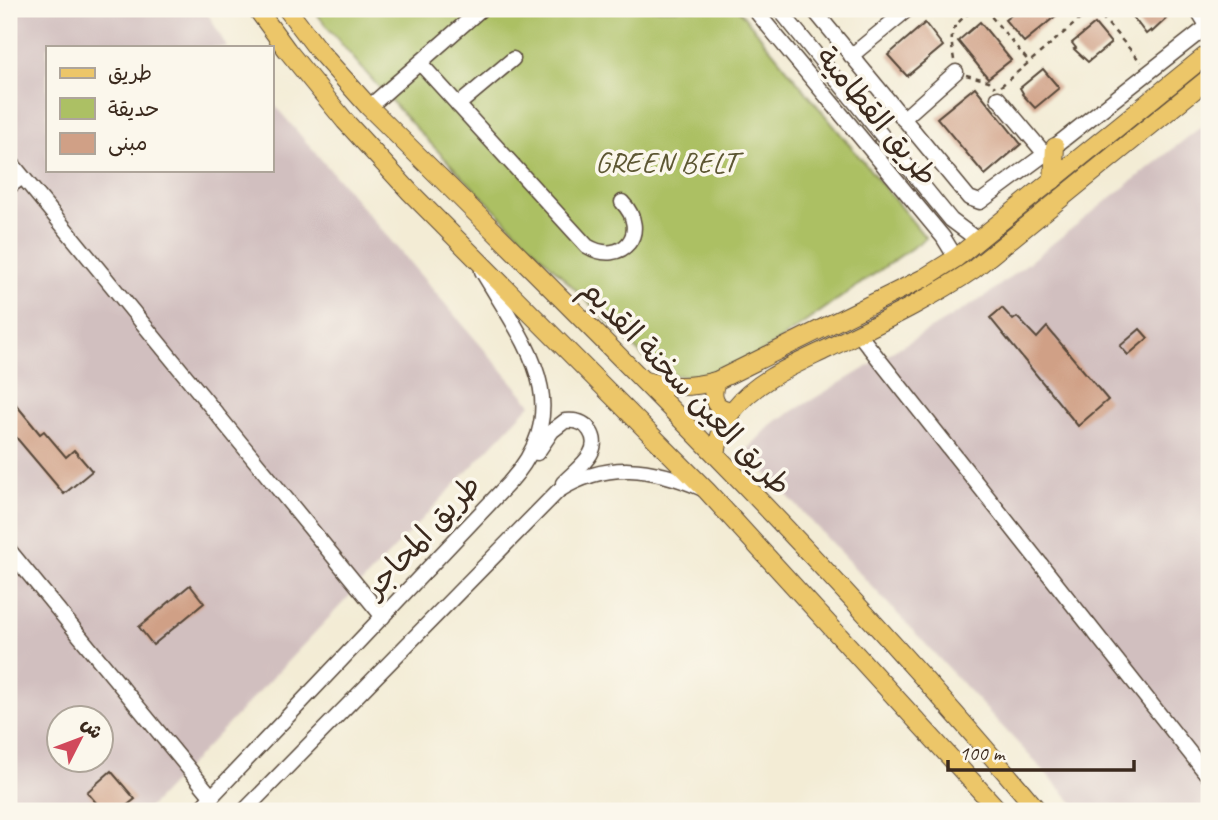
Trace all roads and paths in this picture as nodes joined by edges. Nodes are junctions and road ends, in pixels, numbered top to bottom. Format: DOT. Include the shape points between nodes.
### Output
graph roads {
  1 [pos="257,9"];
  2 [pos="287,9"];
  3 [pos="754,9"];
  4 [pos="779,9"];
  5 [pos="813,9"];
  6 [pos="908,9"];
  7 [pos="974,9"];
  8 [pos="985,9"];
  9 [pos="1094,9"];
  10 [pos="1197,9"];
  11 [pos="480,10"];
  12 [pos="1209,26"];
  13 [pos="1209,53"];
  14 [pos="851,55"];
  15 [pos="513,59"];
  16 [pos="1029,62"];
  17 [pos="420,63"];
  18 [pos="956,72"];
  19 [pos="1150,72"];
  20 [pos="1209,78"];
  21 [pos="998,93"];
  22 [pos="458,105"];
  23 [pos="369,107"];
  24 [pos="902,119"];
  25 [pos="918,138"];
  26 [pos="1050,150"];
  27 [pos="897,155"];
  28 [pos="9,160"];
  29 [pos="22,177"];
  30 [pos="1053,180"];
  31 [pos="9,187"];
  32 [pos="622,202"];
  33 [pos="978,241"];
  34 [pos="472,254"];
  35 [pos="956,258"];
  36 [pos="858,333"];
  37 [pos="644,381"];
  38 [pos="716,382"];
  39 [pos="732,410"];
  40 [pos="716,454"];
  41 [pos="522,469"];
  42 [pos="707,491"];
  43 [pos="548,499"];
  44 [pos="9,550"];
  45 [pos="383,617"];
  46 [pos="1209,777"];
  47 [pos="212,797"];
  48 [pos="198,811"];
  49 [pos="244,811"];
  50 [pos="999,811"];
  51 [pos="1038,811"];
  1 -- 34 [label="main road, طريق العين سخنة القديم" via="345,121"];
  2 -- 23 [label="main road, طريق العين سخنة القديم"];
  3 -- 35 [label="street, طريق القطامية" via="938,230"];
  4 -- 27 [label="street, طريق القطامية"];
  5 -- 14 [label="street"];
  6 -- 14 [label="street"];
  7 -- 18 [label="path" via="951,33"];
  8 -- 16 [label="path"];
  9 -- 16 [label="path"];
  9 -- 19 [label="path"];
  10 -- 12 [label="street"];
  11 -- 17 [label="street"];
  12 -- 19 [label="street"];
  13 -- 30 [label="main road"];
  14 -- 24 [label="street"];
  15 -- 22 [label="street"];
  16 -- 21 [label="path"];
  17 -- 22 [label="street"];
  17 -- 23 [label="street"];
  18 -- 21 [label="path" via="989,81"];
  18 -- 24 [label="street"];
  19 -- 26 [label="street"];
  20 -- 36 [label="main road" via="974,270"];
  21 -- 26 [label="street"];
  22 -- 32 [label="street" via="598,253 612,254 632,238 635,225"];
  23 -- 37 [label="main road, طريق العين سخنة القديم"];
  24 -- 25 [label="street"];
  25 -- 26 [label="street" via="974,201 986,199"];
  25 -- 27 [label="street"];
  26 -- 30 [label="main road"];
  27 -- 33 [label="street, طريق القطامية" via="951,220"];
  28 -- 29 [label="street"];
  29 -- 31 [label="street"];
  29 -- 45 [label="street"];
  30 -- 33 [label="main road"];
  33 -- 35 [label="main road"];
  34 -- 41 [label="street, طريق المحاجر" via="540,379 539,435"];
  34 -- 42 [label="main road, طريق العين سخنة القديم"];
  35 -- 38 [label="main road"];
  36 -- 39 [label="main road" via="767,380"];
  36 -- 46 [label="street"];
  37 -- 38 [label="main road" via="673,387"];
  37 -- 40 [label="main road, طريق العين سخنة القديم"];
  38 -- 39 [label="main road" via="715,402 719,408"];
  39 -- 40 [label="main road"];
  40 -- 51 [label="main road, طريق العين سخنة القديم"];
  41 -- 43 [label="street" via="558,425 573,420 588,427 594,441 590,455"];
  41 -- 45 [label="street, طريق المحاجر"];
  42 -- 43 [label="street" via="664,476 619,469 581,478"];
  42 -- 50 [label="main road, طريق العين سخنة القديم"];
  43 -- 49 [label="street"];
  44 -- 47 [label="street"];
  45 -- 47 [label="street, طريق المحاجر"];
  47 -- 48 [label="street, طريق المحاجر"];
}
